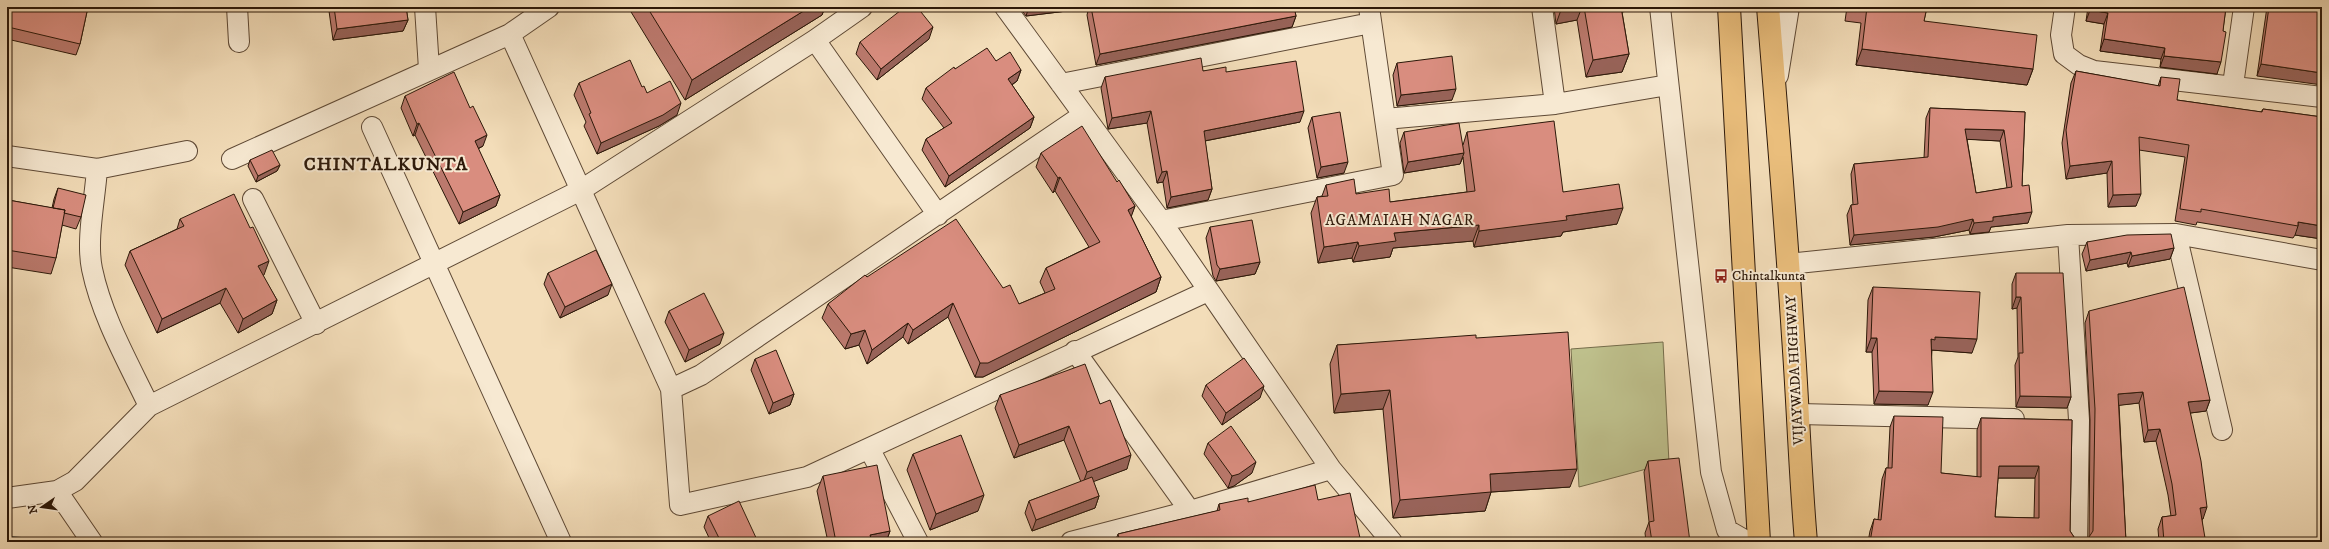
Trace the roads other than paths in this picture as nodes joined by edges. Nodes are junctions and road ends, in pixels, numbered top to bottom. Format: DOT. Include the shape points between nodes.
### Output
graph roads {
  1 [pos="237,7"];
  2 [pos="424,7"];
  3 [pos="549,7"];
  4 [pos="862,7"];
  5 [pos="1005,7"];
  6 [pos="1542,7"];
  7 [pos="1660,7"];
  8 [pos="1729,7"];
  9 [pos="1768,7"];
  10 [pos="1788,7"];
  11 [pos="2065,7"];
  12 [pos="2244,7"];
  13 [pos="1370,15"];
  14 [pos="510,34"];
  15 [pos="815,40"];
  16 [pos="239,42"];
  17 [pos="429,69"];
  18 [pos="1061,84"];
  19 [pos="1668,85"];
  20 [pos="2233,85"];
  21 [pos="1775,92"];
  22 [pos="2322,97"];
  23 [pos="1555,104"];
  24 [pos="1083,115"];
  25 [pos="1385,119"];
  26 [pos="372,127"];
  27 [pos="187,151"];
  28 [pos="7,156"];
  29 [pos="232,159"];
  30 [pos="97,169"];
  31 [pos="581,190"];
  32 [pos="253,199"];
  33 [pos="938,215"];
  34 [pos="1161,221"];
  35 [pos="2176,234"];
  36 [pos="2068,235"];
  37 [pos="2322,260"];
  38 [pos="436,264"];
  39 [pos="1788,264"];
  40 [pos="1208,291"];
  41 [pos="316,324"];
  42 [pos="1075,351"];
  43 [pos="671,389"];
  44 [pos="149,406"];
  45 [pos="1798,414"];
  46 [pos="2032,419"];
  47 [pos="2222,430"];
  48 [pos="870,450"];
  49 [pos="1331,469"];
  50 [pos="57,491"];
  51 [pos="7,498"];
  52 [pos="1190,511"];
  53 [pos="92,542"];
  54 [pos="561,542"];
  55 [pos="918,542"];
  56 [pos="1071,542"];
  57 [pos="1392,542"];
  58 [pos="1748,542"];
  59 [pos="1759,542"];
  60 [pos="1806,542"];
  61 [pos="2077,542"];
  1 -- 16 [label="street"];
  2 -- 17 [label="street"];
  3 -- 14 [label="street"];
  4 -- 15 [label="street"];
  5 -- 18 [label="street"];
  6 -- 23 [label="street"];
  7 -- 19 [label="street"];
  8 -- 59 [label="highway"];
  9 -- 21 [label="highway, VIJAYWADA HIGHWAY"];
  10 -- 21 [label="street"];
  11 -- 20 [label="street" via="2061,35 2064,54 2079,65 2094,71"];
  12 -- 20 [label="street"];
  13 -- 18 [label="street"];
  13 -- 25 [label="street"];
  14 -- 17 [label="street"];
  14 -- 31 [label="street"];
  15 -- 31 [label="street"];
  15 -- 33 [label="street"];
  17 -- 29 [label="street"];
  18 -- 24 [label="street"];
  19 -- 23 [label="street"];
  19 -- 58 [label="street" via="1711,472 1727,530"];
  20 -- 22 [label="street"];
  21 -- 39 [label="highway, VIJAYWADA HIGHWAY"];
  23 -- 25 [label="street"];
  24 -- 33 [label="street"];
  24 -- 34 [label="street"];
  25 -- 34 [label="street" via="1393,175"];
  26 -- 38 [label="street"];
  27 -- 30 [label="street"];
  28 -- 30 [label="street"];
  30 -- 44 [label="street" via="90,248 92,268 114,331"];
  31 -- 38 [label="street"];
  31 -- 43 [label="street"];
  32 -- 41 [label="street"];
  33 -- 43 [label="street" via="701,375"];
  34 -- 40 [label="street"];
  35 -- 36 [label="street"];
  35 -- 37 [label="street"];
  35 -- 47 [label="street"];
  36 -- 39 [label="street"];
  36 -- 61 [label="street" via="2071,420"];
  38 -- 41 [label="street"];
  38 -- 54 [label="street"];
  39 -- 45 [label="highway, VIJAYWADA HIGHWAY"];
  40 -- 42 [label="street"];
  40 -- 49 [label="street"];
  41 -- 44 [label="street"];
  42 -- 48 [label="street"];
  42 -- 52 [label="street"];
  43 -- 48 [label="street" via="680,505 807,477"];
  44 -- 50 [label="street" via="75,481"];
  45 -- 46 [label="street"];
  45 -- 60 [label="highway, VIJAYWADA HIGHWAY"];
  48 -- 55 [label="street"];
  49 -- 52 [label="street"];
  49 -- 57 [label="street"];
  50 -- 51 [label="street"];
  50 -- 53 [label="street"];
  52 -- 56 [label="street"];
}
